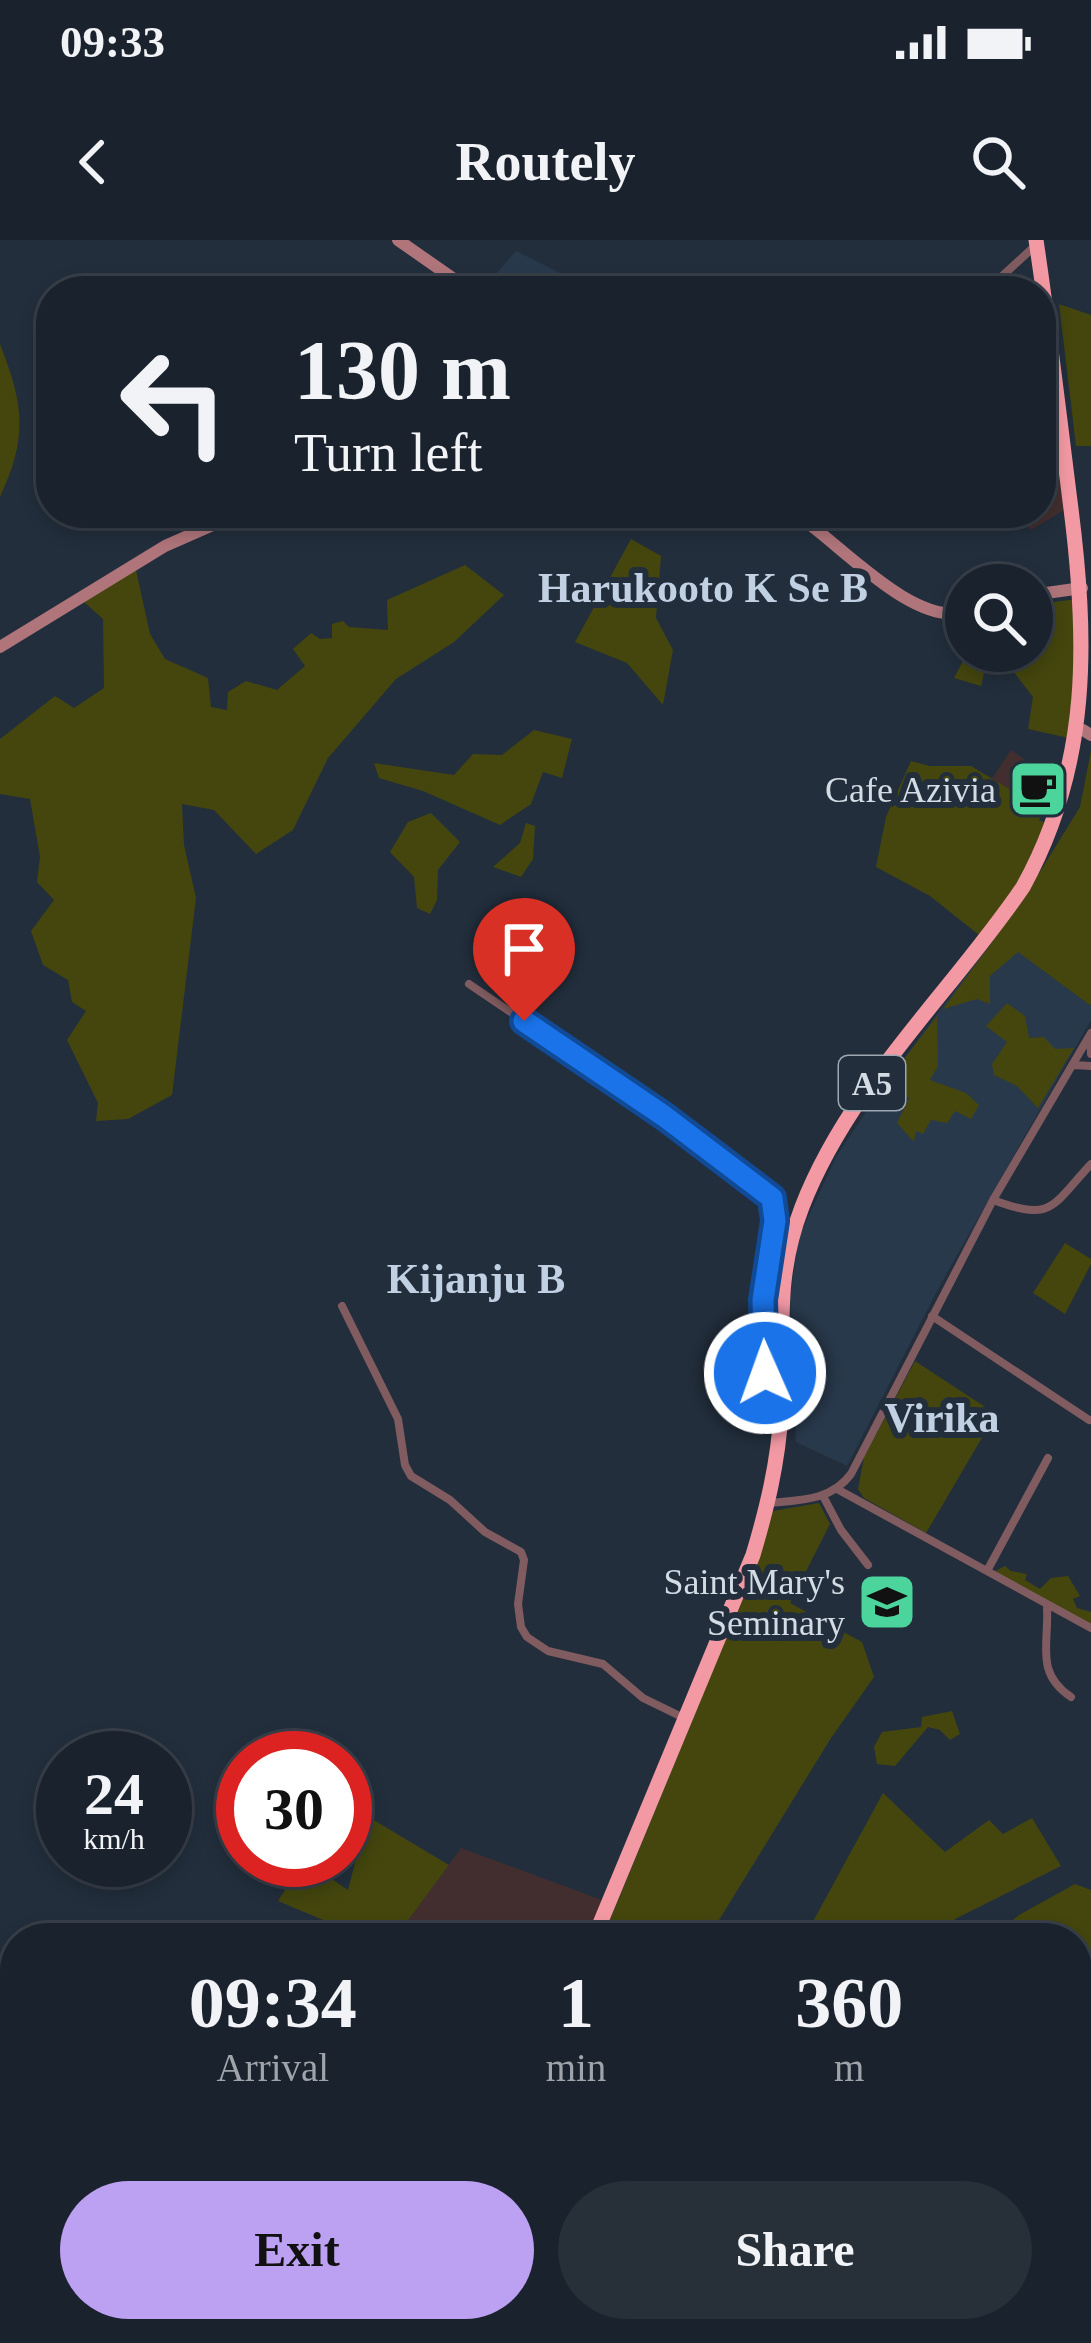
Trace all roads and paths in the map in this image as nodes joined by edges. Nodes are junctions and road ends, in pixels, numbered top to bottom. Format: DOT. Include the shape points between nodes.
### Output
graph roads {
  1 [pos="398,240"];
  2 [pos="1036,242"];
  3 [pos="450,276"];
  4 [pos="1001,276"];
  5 [pos="1041,276"];
  6 [pos="1056,392"];
  7 [pos="206,528"];
  8 [pos="813,528"];
  9 [pos="1082,588"];
  10 [pos="1053,592"];
  11 [pos="945,615"];
  12 [pos="0,647"];
  13 [pos="1087,732"];
  14 [pos="469,984"];
  15 [pos="1091,1034"];
  16 [pos="1091,1054"];
  17 [pos="1074,1065"];
  18 [pos="1091,1066"];
  19 [pos="1091,1164"];
  20 [pos="993,1200"];
  21 [pos="342,1306"];
  22 [pos="932,1316"];
  23 [pos="782,1399"];
  24 [pos="1089,1420"];
  25 [pos="1048,1458"];
  26 [pos="837,1489"];
  27 [pos="823,1496"];
  28 [pos="769,1503"];
  29 [pos="868,1565"];
  30 [pos="987,1570"];
  31 [pos="1047,1606"];
  32 [pos="1091,1628"];
  33 [pos="1071,1696"];
  34 [pos="684,1718"];
  35 [pos="600,1923"];
  1 -- 3 [label="street"];
  2 -- 4 [label="street"];
  2 -- 5 [label="highway, A5"];
  6 -- 9 [label="highway, A5"];
  7 -- 12 [label="street"];
  8 -- 11 [label="street" via="889,587"];
  9 -- 10 [label="street"];
  9 -- 13 [label="highway, A5"];
  13 -- 23 [label="highway, A5" via="1065,806 1028,881 866,1091 817,1172 784,1274"];
  14 -- 23 [label="street" via="772,1198 764,1367"];
  15 -- 16 [label="street"];
  15 -- 17 [label="street"];
  17 -- 18 [label="street"];
  17 -- 20 [label="street"];
  19 -- 20 [label="street" via="1047,1209 1028,1213"];
  20 -- 22 [label="street"];
  21 -- 34 [label="street" via="398,1419 411,1476 521,1552 519,1616 527,1637 548,1652 603,1664 643,1698"];
  22 -- 24 [label="street"];
  22 -- 26 [label="street"];
  23 -- 28 [label="highway, A5"];
  25 -- 30 [label="street"];
  26 -- 27 [label="street"];
  26 -- 30 [label="street"];
  27 -- 28 [label="street"];
  27 -- 29 [label="street"];
  28 -- 34 [label="highway, A5"];
  30 -- 31 [label="street"];
  31 -- 32 [label="street"];
  31 -- 33 [label="street" via="1044,1663"];
  34 -- 35 [label="highway, A5"];
}
